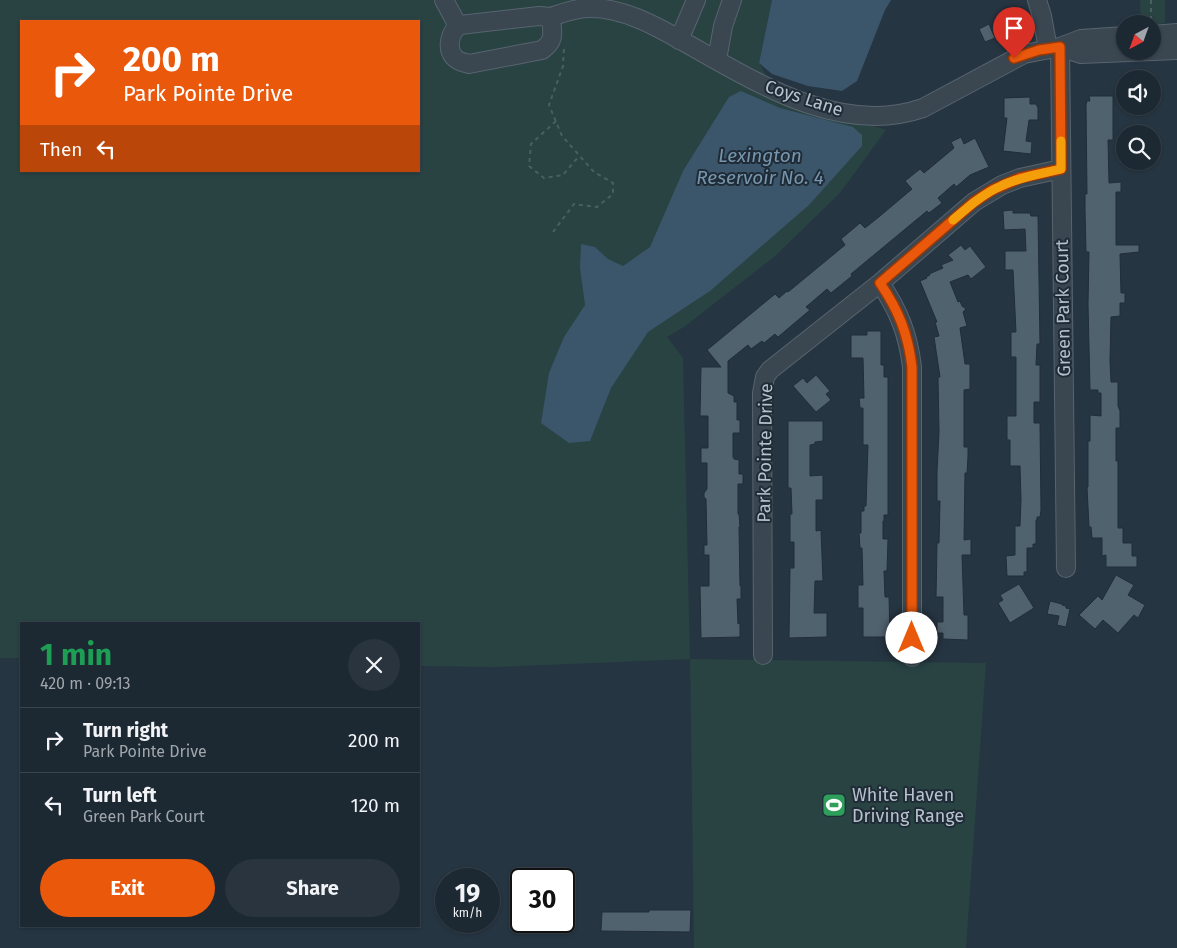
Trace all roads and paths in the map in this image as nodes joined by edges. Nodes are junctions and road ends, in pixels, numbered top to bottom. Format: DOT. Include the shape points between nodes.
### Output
graph roads {
  1 [pos="444,0"];
  2 [pos="696,0"];
  3 [pos="732,0"];
  4 [pos="1037,0"];
  5 [pos="1151,0"];
  6 [pos="1152,15"];
  7 [pos="551,17"];
  8 [pos="458,26"];
  9 [pos="1177,33"];
  10 [pos="1161,34"];
  11 [pos="1116,36"];
  12 [pos="564,40"];
  13 [pos="679,40"];
  14 [pos="1054,48"];
  15 [pos="1177,50"];
  16 [pos="717,60"];
  17 [pos="556,121"];
  18 [pos="579,156"];
  19 [pos="1061,169"];
  20 [pos="553,232"];
  21 [pos="880,283"];
  22 [pos="1066,568"];
  23 [pos="763,656"];
  24 [pos="912,657"];
  1 -- 8 [label="street"];
  2 -- 13 [label="street"];
  3 -- 16 [label="street"];
  4 -- 14 [label="street, Green Park Court"];
  5 -- 6 [label="path"];
  7 -- 8 [label="street, Coys Lane"];
  7 -- 8 [label="street" via="552,38 542,50 469,64 453,56 450,48 450,39"];
  7 -- 13 [label="street, Coys Lane" via="589,8 618,12"];
  9 -- 10 [label="street"];
  11 -- 14 [label="street, Coys Lane" via="1081,38"];
  12 -- 17 [label="path" via="563,66 549,105"];
  13 -- 16 [label="street, Coys Lane"];
  14 -- 15 [label="street, Coys Lane" via="1081,54"];
  14 -- 16 [label="street, Coys Lane" via="1014,58 923,108 881,117 832,110 793,99"];
  14 -- 19 [label="street, Green Park Court"];
  17 -- 18 [label="path" via="562,136"];
  17 -- 18 [label="path" via="531,144 529,166 544,178 562,175"];
  18 -- 20 [label="path" via="594,172 613,183 613,194 597,207 574,204"];
  19 -- 21 [label="street, Park Pointe Drive" via="1020,178 992,190"];
  19 -- 22 [label="street, Green Park Court"];
  21 -- 23 [label="street, Park Pointe Drive" via="765,377 762,393"];
  21 -- 24 [label="street" via="901,320 912,367"];
}
